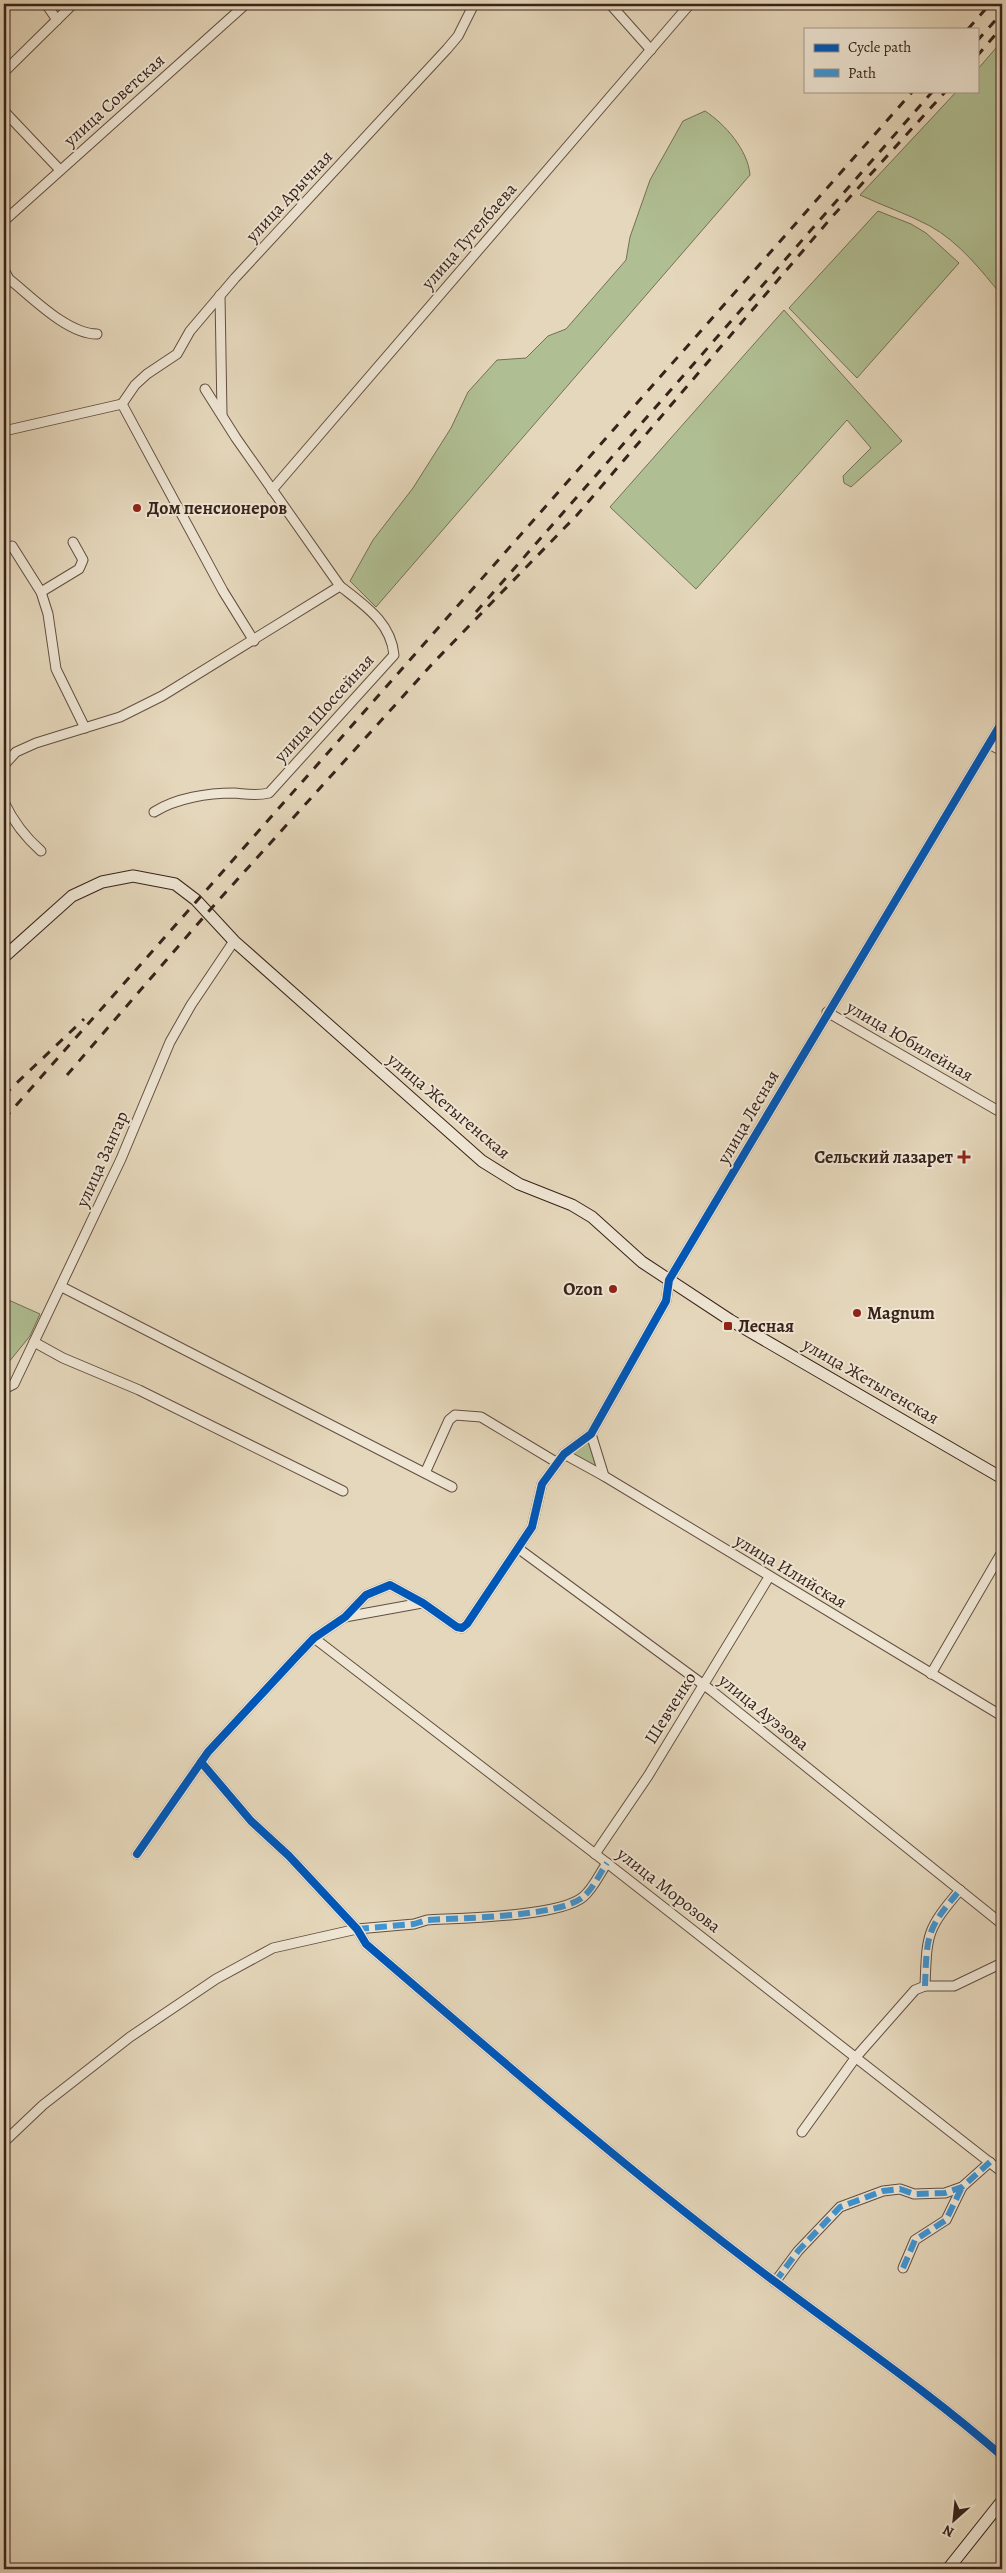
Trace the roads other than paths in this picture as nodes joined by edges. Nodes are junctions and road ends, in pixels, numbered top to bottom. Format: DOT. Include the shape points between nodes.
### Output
graph roads {
  1 [pos="46,4"];
  2 [pos="74,4"];
  3 [pos="246,4"];
  4 [pos="474,4"];
  5 [pos="610,4"];
  6 [pos="690,4"];
  7 [pos="57,20"];
  8 [pos="651,50"];
  9 [pos="4,72"];
  10 [pos="4,111"];
  11 [pos="60,170"];
  12 [pos="4,222"];
  13 [pos="4,270"];
  14 [pos="220,295"];
  15 [pos="97,334"];
  16 [pos="205,389"];
  17 [pos="122,404"];
  18 [pos="222,416"];
  19 [pos="4,431"];
  20 [pos="272,490"];
  21 [pos="73,542"];
  22 [pos="12,546"];
  23 [pos="340,586"];
  24 [pos="41,592"];
  25 [pos="254,641"];
  26 [pos="1002,722"];
  27 [pos="84,728"];
  28 [pos="989,744"];
  29 [pos="1002,751"];
  30 [pos="4,765"];
  31 [pos="4,802"];
  32 [pos="154,812"];
  33 [pos="42,851"];
  34 [pos="234,942"];
  35 [pos="4,957"];
  36 [pos="827,1012"];
  37 [pos="1002,1113"];
  38 [pos="669,1280"];
  39 [pos="62,1287"];
  40 [pos="34,1342"];
  41 [pos="4,1389"];
  42 [pos="591,1434"];
  43 [pos="564,1454"];
  44 [pos="556,1462"];
  45 [pos="424,1473"];
  46 [pos="604,1476"];
  47 [pos="1002,1478"];
  48 [pos="452,1488"];
  49 [pos="343,1491"];
  50 [pos="519,1549"];
  51 [pos="1002,1552"];
  52 [pos="770,1578"];
  53 [pos="422,1603"];
  54 [pos="345,1617"];
  55 [pos="314,1638"];
  56 [pos="931,1674"];
  57 [pos="704,1684"];
  58 [pos="1002,1716"];
  59 [pos="201,1762"];
  60 [pos="137,1854"];
  61 [pos="596,1854"];
  62 [pos="608,1863"];
  63 [pos="960,1890"];
  64 [pos="1002,1924"];
  65 [pos="358,1929"];
  66 [pos="1002,1963"];
  67 [pos="925,1986"];
  68 [pos="856,2057"];
  69 [pos="802,2132"];
  70 [pos="4,2142"];
  71 [pos="990,2162"];
  72 [pos="1002,2172"];
  73 [pos="962,2187"];
  74 [pos="903,2268"];
  75 [pos="774,2282"];
  76 [pos="1002,2456"];
  77 [pos="1002,2501"];
  78 [pos="948,2569"];
  1 -- 7 [label="street"];
  2 -- 7 [label="street"];
  3 -- 11 [label="street, улица Советская"];
  4 -- 14 [label="street, улица Арычная" via="462,30 447,49"];
  5 -- 8 [label="street"];
  6 -- 8 [label="street, улица Тугелбаева"];
  7 -- 9 [label="street"];
  8 -- 20 [label="street, улица Тугелбаева"];
  10 -- 11 [label="street"];
  11 -- 12 [label="street, улица Советская"];
  13 -- 15 [label="street" via="9,279 60,319 78,330"];
  14 -- 17 [label="street, улица Арычная" via="190,331 177,354 147,374"];
  14 -- 18 [label="street"];
  16 -- 18 [label="street"];
  17 -- 19 [label="street"];
  17 -- 25 [label="street" via="222,592"];
  18 -- 20 [label="street"];
  20 -- 23 [label="street"];
  21 -- 24 [label="street" via="83,560 79,569"];
  22 -- 24 [label="street"];
  23 -- 25 [label="street"];
  23 -- 32 [label="street, улица Шоссейная" via="380,620 389,632 394,655 269,793 200,796"];
  24 -- 27 [label="street" via="48,614 56,669"];
  25 -- 27 [label="street" via="162,696 120,717"];
  26 -- 28 [label="street, улица Лесная"];
  27 -- 30 [label="street" via="16,752"];
  28 -- 29 [label="street"];
  28 -- 36 [label="street, улица Лесная"];
  31 -- 33 [label="street" via="12,818"];
  34 -- 35 [label="main road, улица Жетыгенская" via="196,900 175,884 133,876 102,882 72,896"];
  34 -- 38 [label="main road, улица Жетыгенская" via="482,1161 519,1184 572,1205 592,1217 642,1262"];
  34 -- 39 [label="street, улица Зангар" via="170,1042"];
  36 -- 37 [label="street, улица Юбилейная"];
  36 -- 38 [label="street, улица Лесная"];
  38 -- 42 [label="street, улица Лесная" via="666,1301"];
  38 -- 47 [label="main road, улица Жетыгенская" via="730,1320"];
  39 -- 40 [label="street, улица Зангар"];
  39 -- 45 [label="street"];
  40 -- 41 [label="street, улица Зангар" via="14,1384"];
  40 -- 49 [label="street"];
  42 -- 43 [label="street, улица Лесная"];
  42 -- 46 [label="street"];
  43 -- 44 [label="street, улица Лесная"];
  43 -- 46 [label="street, улица Илийская"];
  44 -- 45 [label="street" via="481,1417 454,1416 449,1420"];
  44 -- 50 [label="street, улица Лесная" via="540,1488 532,1527"];
  45 -- 48 [label="street"];
  46 -- 52 [label="street, улица Илийская"];
  50 -- 53 [label="street" via="464,1626 457,1627"];
  50 -- 57 [label="street, улица Ауэзова"];
  51 -- 56 [label="street"];
  52 -- 56 [label="street, улица Илийская"];
  52 -- 57 [label="street, Шевченко"];
  53 -- 54 [label="street"];
  53 -- 54 [label="street" via="390,1585 366,1595"];
  54 -- 55 [label="street"];
  55 -- 59 [label="street"];
  55 -- 61 [label="street, улица Морозова"];
  56 -- 58 [label="street, улица Илийская"];
  57 -- 61 [label="street, Шевченко"];
  57 -- 63 [label="street, улица Ауэзова"];
  59 -- 60 [label="street"];
  59 -- 65 [label="street" via="251,1821"];
  61 -- 62 [label="street, улица Морозова"];
  62 -- 65 [label="street" via="582,1899 566,1905 521,1913"];
  62 -- 68 [label="street, улица Морозова"];
  63 -- 64 [label="street, улица Ауэзова"];
  63 -- 67 [label="street" via="932,1925 928,1936"];
  65 -- 70 [label="street" via="273,1948 216,1979 130,2037 43,2105"];
  65 -- 75 [label="street" via="366,1944 573,2122"];
  66 -- 67 [label="street" via="954,1986"];
  67 -- 68 [label="street" via="915,1990"];
  68 -- 69 [label="street"];
  68 -- 71 [label="street, улица Морозова"];
  71 -- 72 [label="street, улица Морозова"];
  71 -- 73 [label="street"];
  73 -- 74 [label="street" via="946,2220 915,2240"];
  73 -- 75 [label="street" via="932,2195 900,2189 883,2191 840,2207"];
  75 -- 76 [label="street" via="925,2393"];
  77 -- 78 [label="main road"];
}
